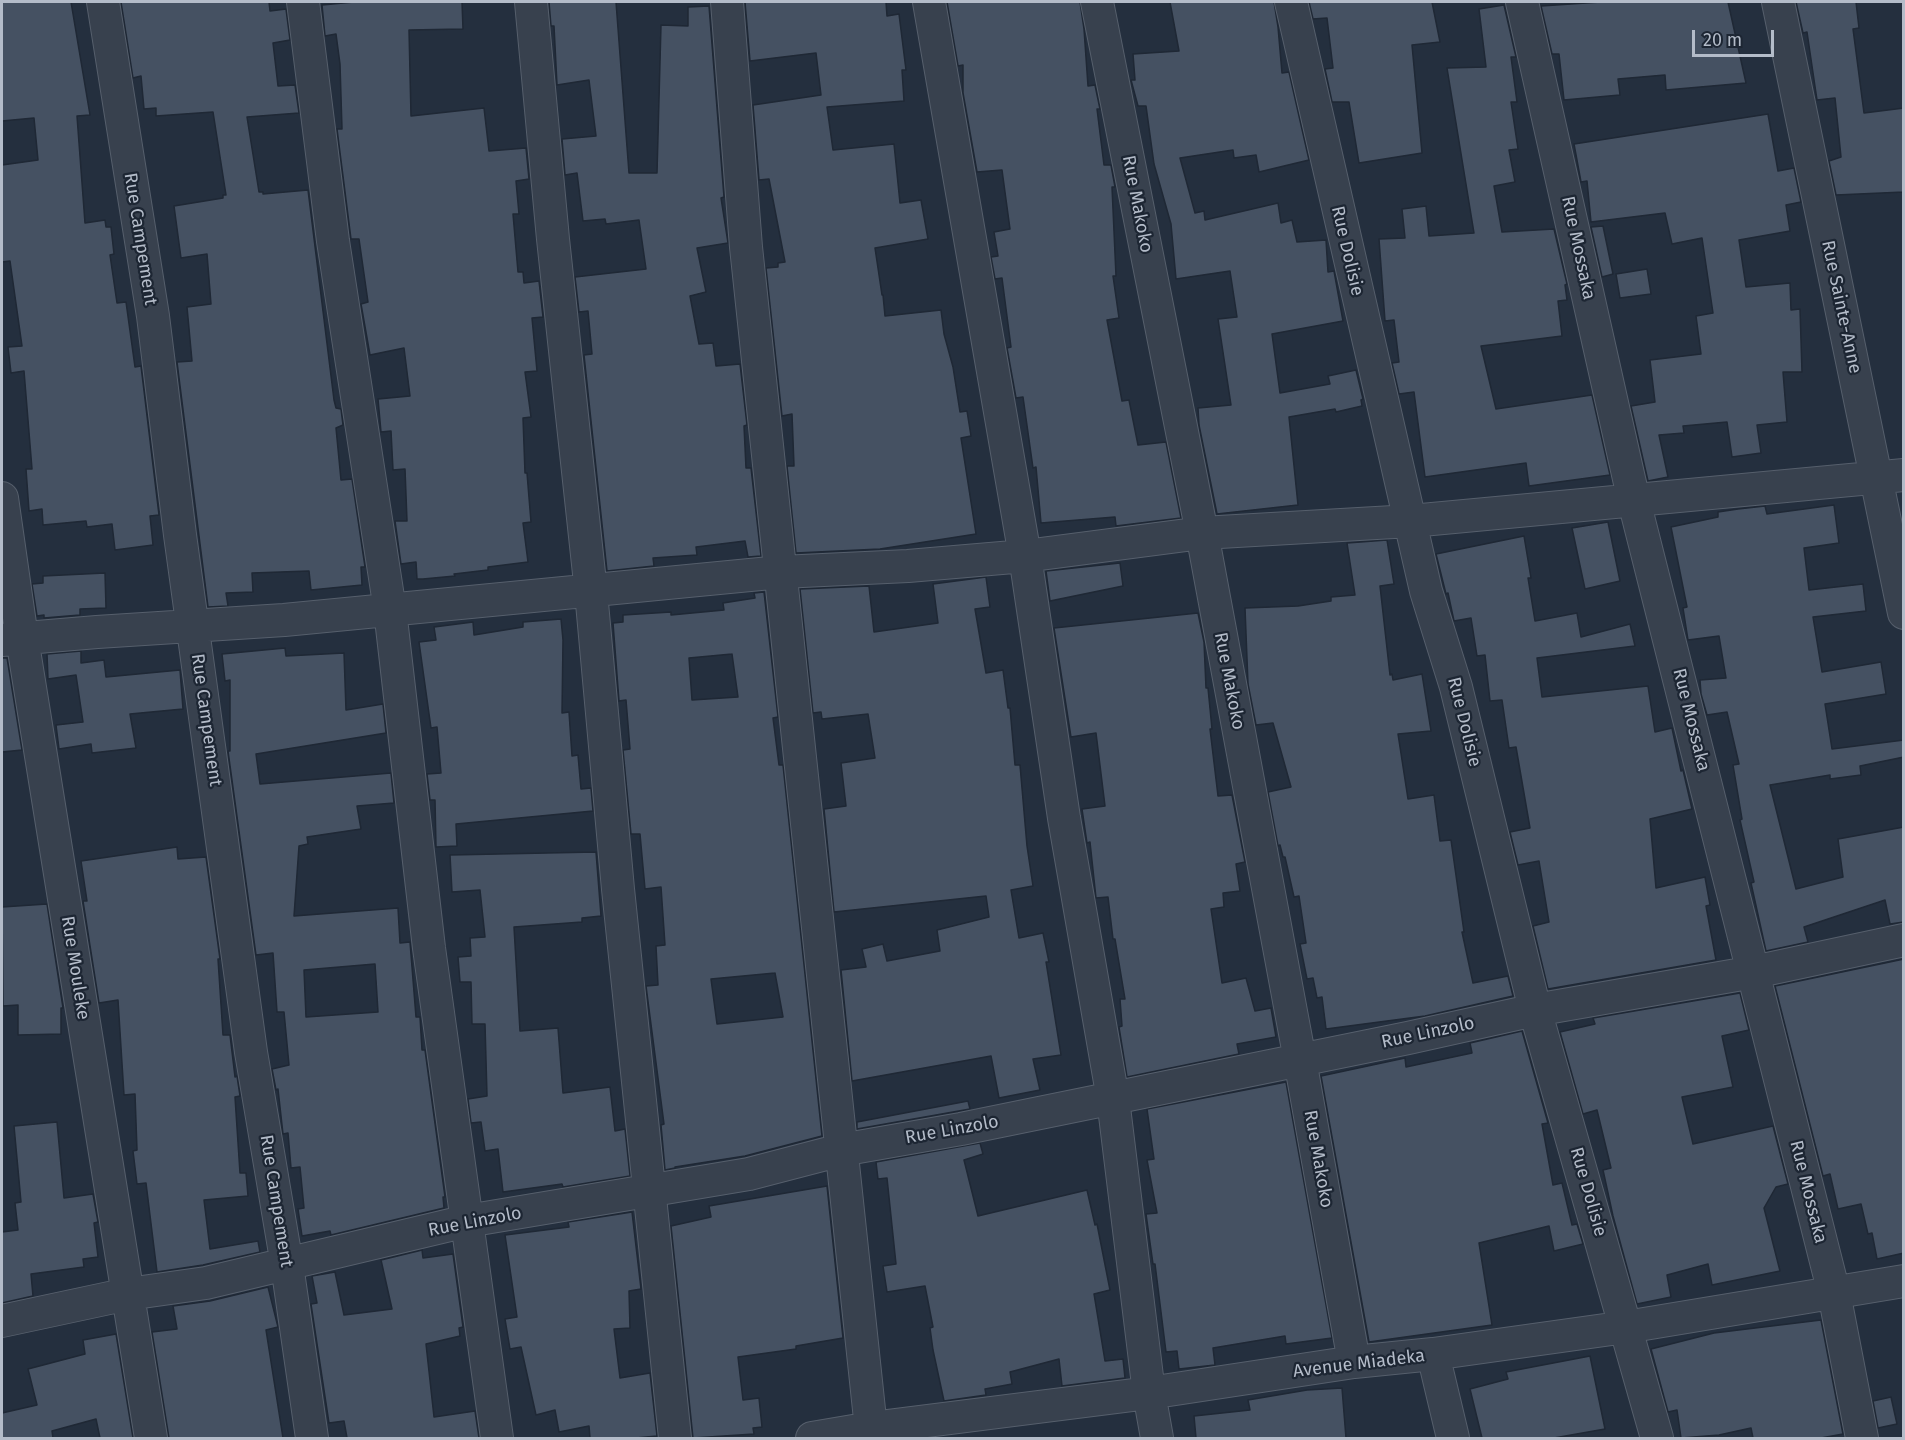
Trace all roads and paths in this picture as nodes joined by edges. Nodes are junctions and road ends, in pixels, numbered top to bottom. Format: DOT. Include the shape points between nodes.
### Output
graph roads {
  1 [pos="103,2"];
  2 [pos="303,2"];
  3 [pos="531,2"];
  4 [pos="727,2"];
  5 [pos="930,2"];
  6 [pos="1097,2"];
  7 [pos="1291,2"];
  8 [pos="1522,2"];
  9 [pos="1778,2"];
  10 [pos="1890,476"];
  11 [pos="2,498"];
  12 [pos="1634,501"];
  13 [pos="1411,521"];
  14 [pos="1202,533"];
  15 [pos="1025,556"];
  16 [pos="781,572"];
  17 [pos="591,592"];
  18 [pos="390,610"];
  19 [pos="1904,613"];
  20 [pos="193,626"];
  21 [pos="12,639"];
  22 [pos="1904,940"];
  23 [pos="1754,972"];
  24 [pos="1535,1010"];
  25 [pos="1300,1060"];
  26 [pos="1113,1099"];
  27 [pos="841,1150"];
  28 [pos="650,1191"];
  29 [pos="467,1221"];
  30 [pos="287,1265"];
  31 [pos="1904,1281"];
  32 [pos="1834,1293"];
  33 [pos="128,1294"];
  34 [pos="2,1322"];
  35 [pos="1626,1327"];
  36 [pos="1433,1354"];
  37 [pos="1354,1362"];
  38 [pos="1149,1394"];
  39 [pos="871,1433"];
  40 [pos="151,1438"];
  41 [pos="312,1438"];
  42 [pos="497,1438"];
  43 [pos="675,1438"];
  44 [pos="812,1438"];
  45 [pos="1157,1438"];
  46 [pos="1453,1438"];
  47 [pos="1657,1438"];
  48 [pos="1862,1438"];
  1 -- 20 [label="street, Rue Campement" via="153,316"];
  2 -- 18 [label="street" via="333,241"];
  3 -- 17 [label="street"];
  4 -- 16 [label="street" via="746,247"];
  5 -- 15 [label="street"];
  6 -- 14 [label="street, Rue Makoko"];
  7 -- 13 [label="street, Rue Dolisie"];
  8 -- 12 [label="street, Rue Mossaka"];
  9 -- 10 [label="street, Rue Sainte-Anne"];
  10 -- 12 [label="street"];
  10 -- 19 [label="street, Rue Sainte-Anne"];
  11 -- 21 [label="street, Rue Mouleke"];
  12 -- 13 [label="street"];
  12 -- 23 [label="street, Rue Mossaka"];
  13 -- 14 [label="street"];
  13 -- 24 [label="street, Rue Dolisie"];
  14 -- 15 [label="street"];
  14 -- 25 [label="street, Rue Makoko"];
  15 -- 16 [label="street"];
  15 -- 26 [label="street" via="1064,819"];
  16 -- 17 [label="street"];
  16 -- 27 [label="street"];
  17 -- 18 [label="street"];
  17 -- 28 [label="street"];
  18 -- 20 [label="street"];
  18 -- 29 [label="street" via="429,948"];
  20 -- 21 [label="street"];
  20 -- 30 [label="street, Rue Campement" via="251,1052"];
  21 -- 33 [label="street, Rue Mouleke"];
  22 -- 23 [label="street, Rue Linzolo"];
  23 -- 24 [label="street, Rue Linzolo"];
  23 -- 32 [label="street, Rue Mossaka"];
  24 -- 25 [label="street, Rue Linzolo"];
  24 -- 35 [label="street, Rue Dolisie"];
  25 -- 26 [label="street, Rue Linzolo"];
  25 -- 37 [label="street, Rue Makoko"];
  26 -- 27 [label="street, Rue Linzolo"];
  26 -- 38 [label="street"];
  27 -- 28 [label="street, Rue Linzolo" via="749,1174"];
  27 -- 39 [label="street"];
  28 -- 29 [label="street, Rue Linzolo"];
  28 -- 43 [label="street"];
  29 -- 30 [label="street, Rue Linzolo"];
  29 -- 42 [label="street"];
  30 -- 33 [label="street, Rue Linzolo" via="206,1283"];
  30 -- 41 [label="street, Rue Campement"];
  31 -- 32 [label="street, Avenue Miadeka"];
  32 -- 35 [label="street, Avenue Miadeka"];
  32 -- 48 [label="street, Rue Mossaka"];
  33 -- 34 [label="street, Rue Linzolo"];
  33 -- 40 [label="street, Rue Mouleke"];
  35 -- 36 [label="street, Avenue Miadeka"];
  35 -- 47 [label="street, Rue Dolisie"];
  36 -- 37 [label="street, Avenue Miadeka"];
  36 -- 46 [label="street"];
  37 -- 38 [label="street, Avenue Miadeka"];
  38 -- 39 [label="street, Avenue Miadeka"];
  38 -- 45 [label="street"];
  39 -- 44 [label="street, Avenue Miadeka"];
}
